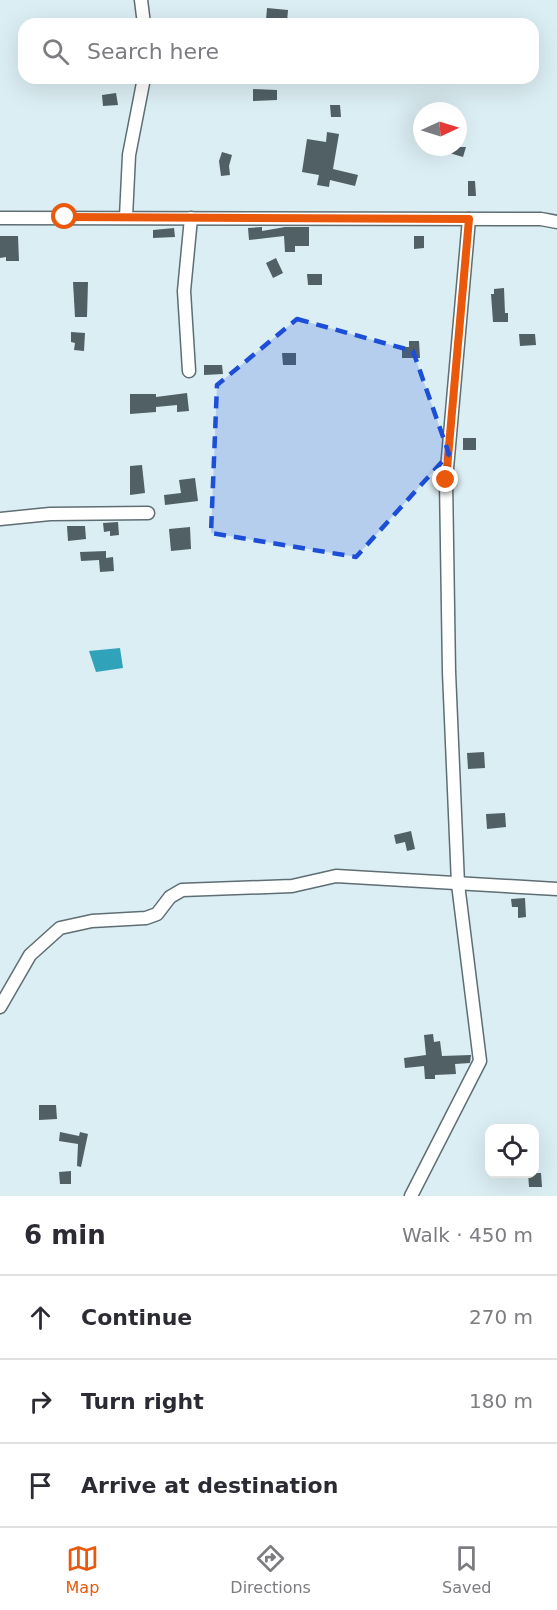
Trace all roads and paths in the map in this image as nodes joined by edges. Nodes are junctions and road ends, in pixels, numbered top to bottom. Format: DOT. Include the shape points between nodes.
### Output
graph roads {
  1 [pos="141,0"];
  2 [pos="143,18"];
  3 [pos="143,84"];
  4 [pos="126,217"];
  5 [pos="0,218"];
  6 [pos="191,218"];
  7 [pos="469,219"];
  8 [pos="557,222"];
  9 [pos="189,371"];
  10 [pos="148,513"];
  11 [pos="0,519"];
  12 [pos="458,884"];
  13 [pos="557,889"];
  14 [pos="0,1007"];
  15 [pos="411,1196"];
  1 -- 2 [label="street"];
  3 -- 4 [label="street" via="129,155"];
  4 -- 5 [label="street"];
  4 -- 6 [label="street"];
  6 -- 7 [label="street"];
  6 -- 9 [label="street" via="184,291"];
  7 -- 8 [label="street"];
  7 -- 12 [label="street" via="446,480"];
  10 -- 11 [label="street"];
  12 -- 13 [label="street"];
  12 -- 14 [label="street" via="336,876 292,886 182,890 170,897 157,914 146,918 92,921 60,928 30,956"];
  12 -- 15 [label="street" via="480,1061"];
}
